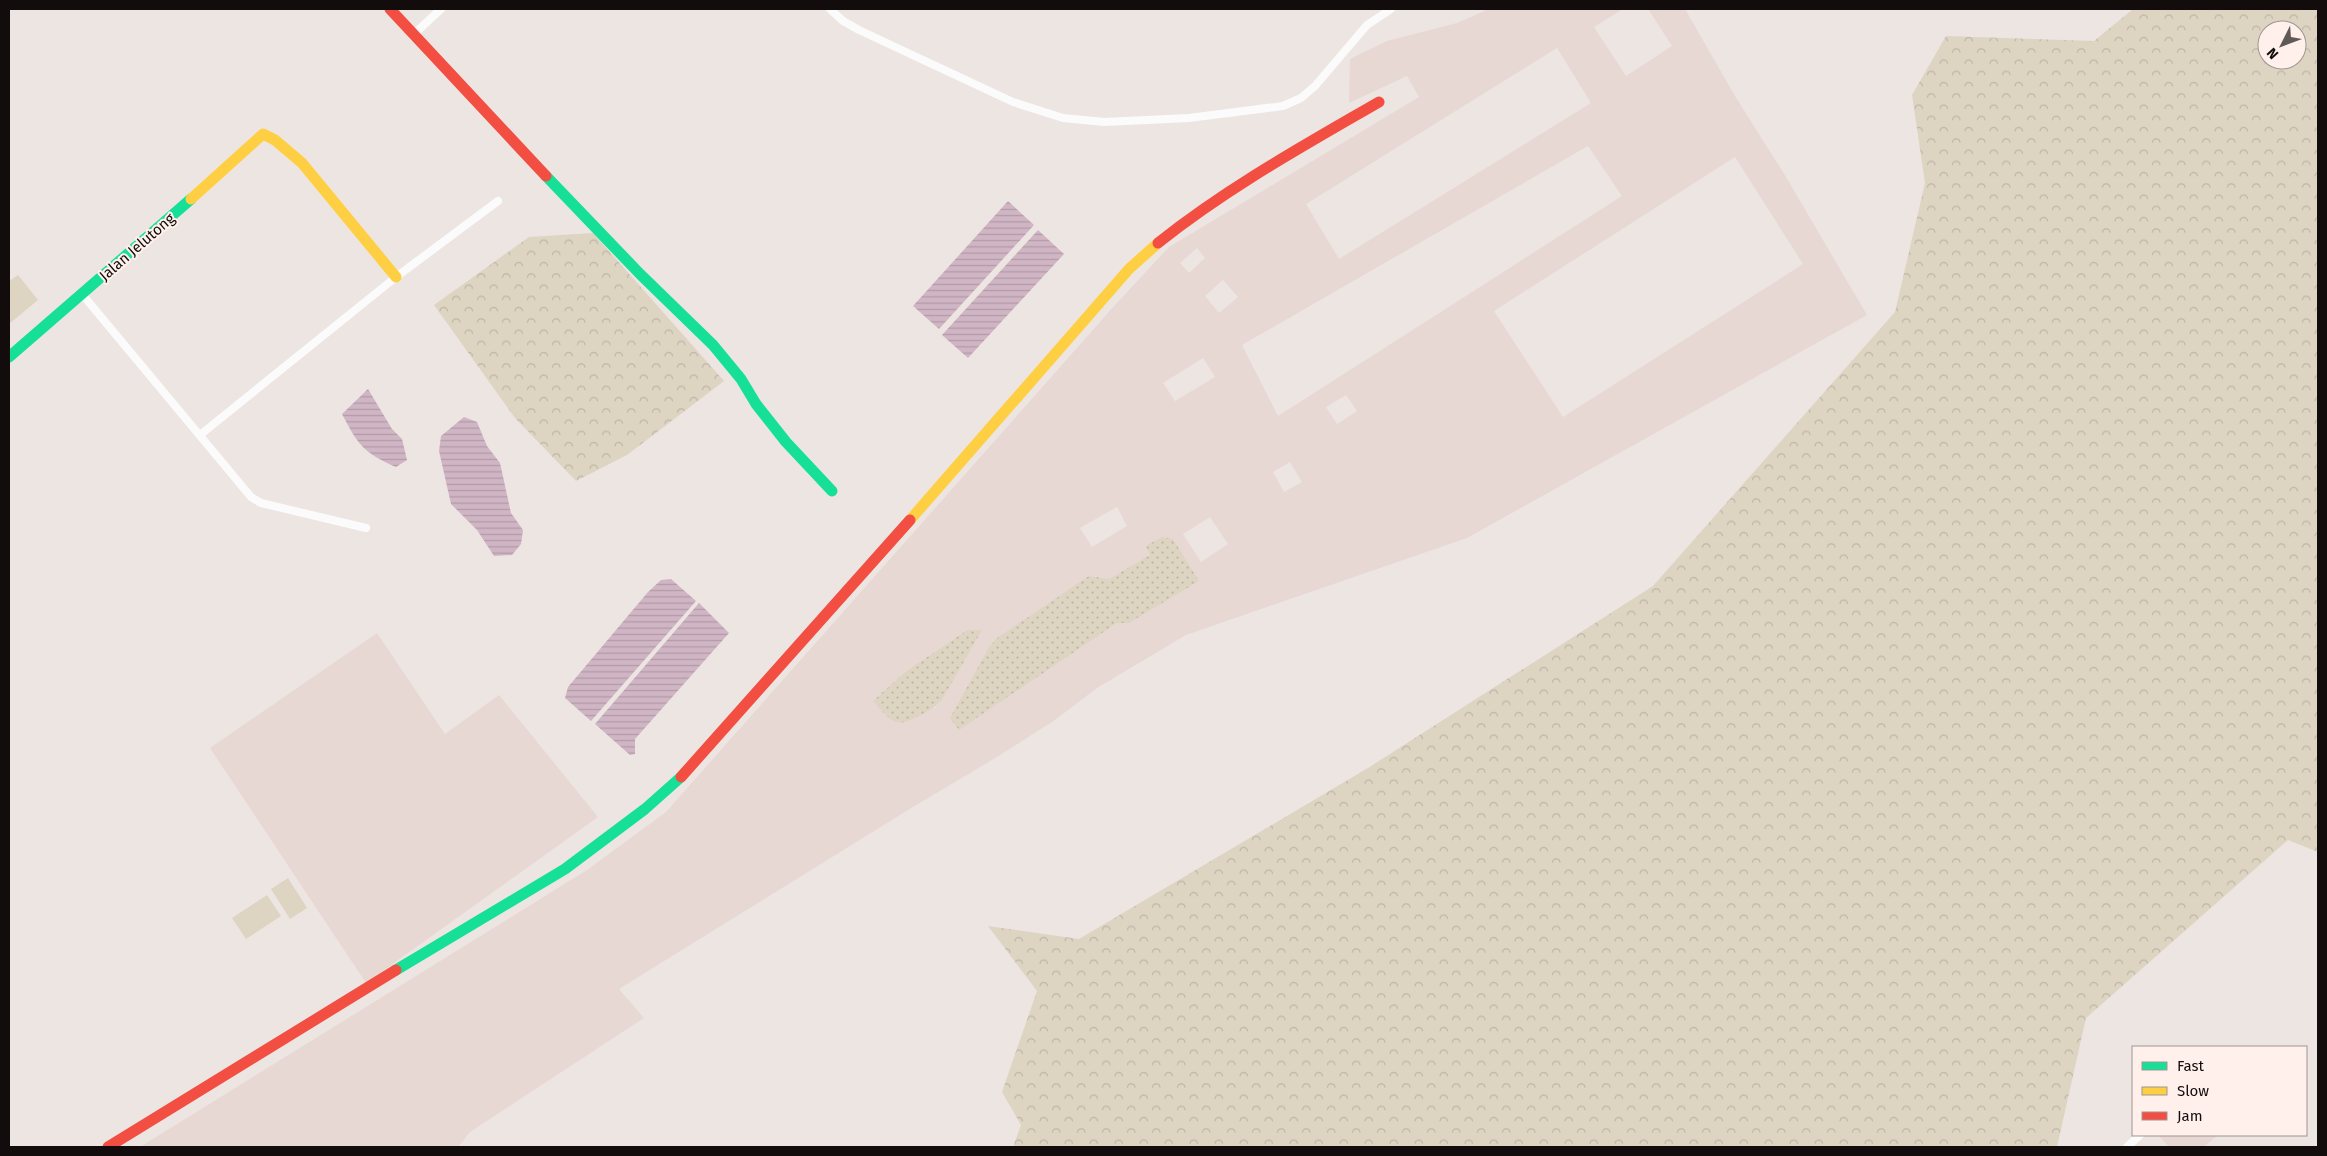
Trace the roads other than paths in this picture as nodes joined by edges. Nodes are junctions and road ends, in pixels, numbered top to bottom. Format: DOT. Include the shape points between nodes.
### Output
graph roads {
  1 [pos="390,9"];
  2 [pos="441,9"];
  3 [pos="830,9"];
  4 [pos="1391,9"];
  5 [pos="413,35"];
  6 [pos="1379,102"];
  7 [pos="498,201"];
  8 [pos="396,277"];
  9 [pos="82,294"];
  10 [pos="9,357"];
  11 [pos="200,435"];
  12 [pos="832,491"];
  13 [pos="366,528"];
  14 [pos="2139,1136"];
  15 [pos="108,1147"];
  16 [pos="2127,1147"];
  1 -- 5 [label="street"];
  2 -- 5 [label="street"];
  3 -- 4 [label="street" via="859,30 1013,102 1063,118 1104,122 1189,118 1283,106 1301,98 1315,86 1367,25"];
  5 -- 12 [label="street" via="640,274 713,345 786,442"];
  6 -- 15 [label="street" via="1217,199 1145,252 845,594 681,776 645,809 565,869"];
  7 -- 8 [label="street"];
  8 -- 9 [label="street, Jalan Jelutong" via="302,163 280,143 263,134"];
  8 -- 11 [label="street"];
  9 -- 10 [label="street, Jalan Jelutong"];
  9 -- 11 [label="street"];
  11 -- 13 [label="street" via="243,490 261,503"];
  14 -- 16 [label="street"];
}
